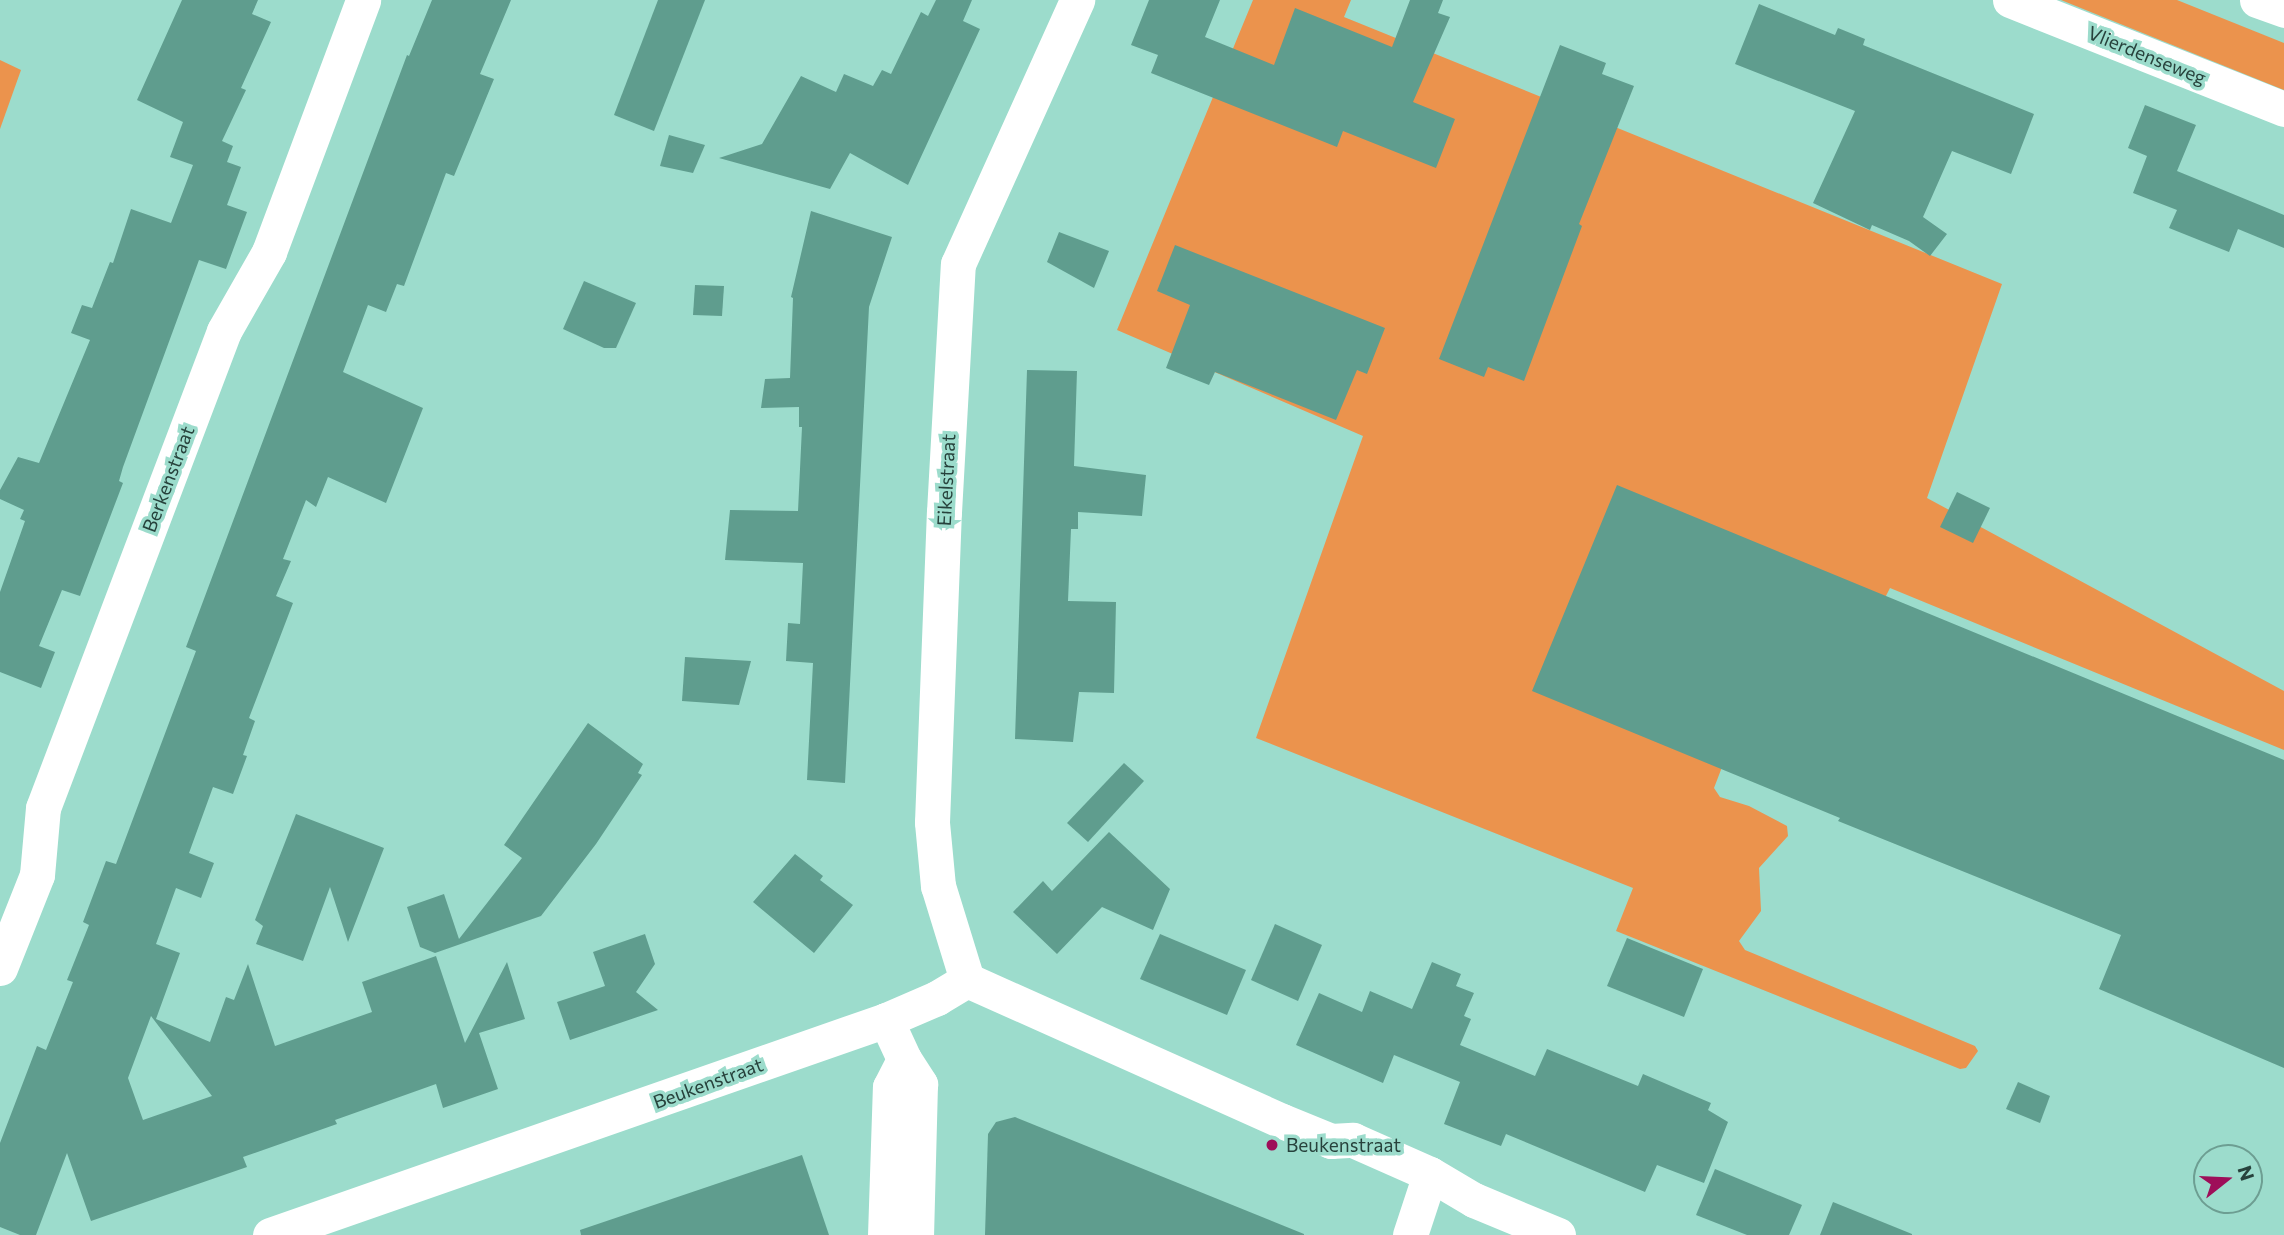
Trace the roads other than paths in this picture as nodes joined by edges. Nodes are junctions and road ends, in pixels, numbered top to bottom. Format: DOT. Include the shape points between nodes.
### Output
graph roads {
  1 [pos="363,0"];
  2 [pos="1077,0"];
  3 [pos="2010,0"];
  4 [pos="2257,0"];
  5 [pos="2284,10"];
  6 [pos="2284,109"];
  7 [pos="0,968"];
  8 [pos="967,980"];
  9 [pos="886,1020"];
  10 [pos="904,1059"];
  11 [pos="1430,1174"];
  12 [pos="270,1235"];
  13 [pos="885,1235"];
  14 [pos="916,1235"];
  15 [pos="1410,1235"];
  16 [pos="1558,1235"];
  1 -- 7 [label="street, Berkenstraat" via="269,252 224,331 43,808 37,875"];
  2 -- 8 [label="street, Eikelstraat" via="958,264 932,822 938,886"];
  3 -- 6 [label="street, Vlierdenseweg"];
  4 -- 5 [label="street"];
  8 -- 9 [label="street, Beukenstraat"];
  8 -- 11 [label="street" via="1282,1121 1331,1141 1353,1140"];
  9 -- 10 [label="street"];
  9 -- 12 [label="street, Beukenstraat"];
  10 -- 13 [label="street" via="890,1087"];
  10 -- 14 [label="street" via="920,1084"];
  11 -- 15 [label="street"];
  11 -- 16 [label="street" via="1474,1200"];
}
